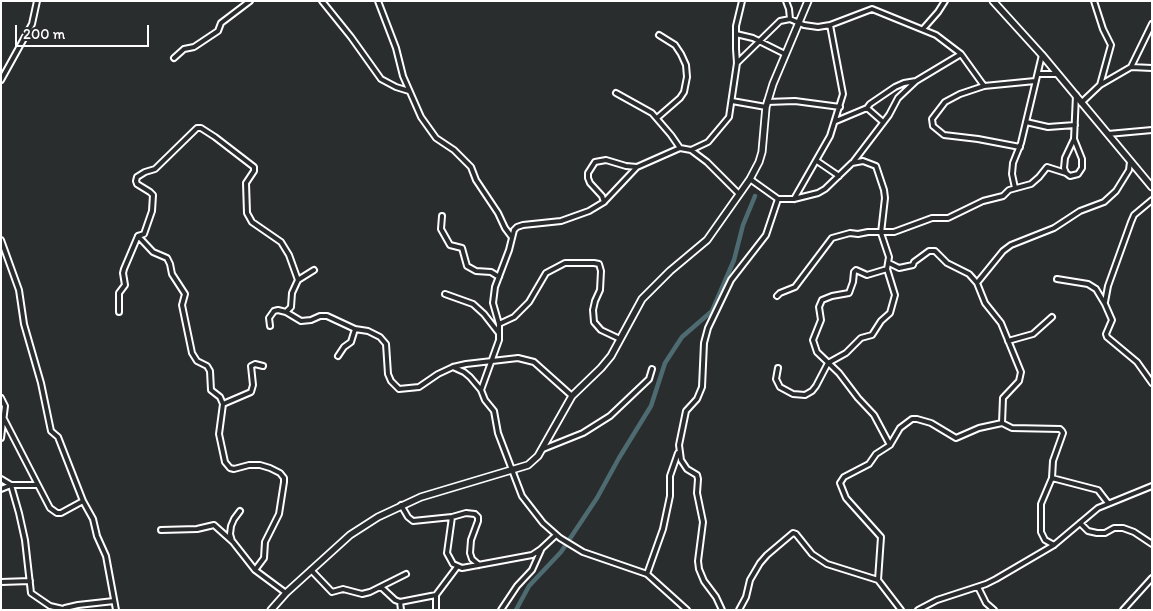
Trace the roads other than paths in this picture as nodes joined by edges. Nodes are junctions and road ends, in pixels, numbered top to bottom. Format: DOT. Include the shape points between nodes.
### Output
graph roads {
  1 [pos="37,1"];
  2 [pos="250,1"];
  3 [pos="322,1"];
  4 [pos="378,1"];
  5 [pos="742,1"];
  6 [pos="786,1"];
  7 [pos="808,1"];
  8 [pos="945,1"];
  9 [pos="993,1"];
  10 [pos="1094,1"];
  11 [pos="790,19"];
  12 [pos="798,23"];
  13 [pos="1152,24"];
  14 [pos="830,25"];
  15 [pos="923,29"];
  16 [pos="736,34"];
  17 [pos="659,35"];
  18 [pos="760,41"];
  19 [pos="785,54"];
  20 [pos="961,54"];
  21 [pos="1042,55"];
  22 [pos="174,58"];
  23 [pos="737,63"];
  24 [pos="1131,67"];
  25 [pos="1152,68"];
  26 [pos="1038,74"];
  27 [pos="1057,74"];
  28 [pos="1,80"];
  29 [pos="1035,81"];
  30 [pos="916,82"];
  31 [pos="1100,85"];
  32 [pos="984,86"];
  33 [pos="409,91"];
  34 [pos="616,93"];
  35 [pos="1076,95"];
  36 [pos="732,101"];
  37 [pos="1081,103"];
  38 [pos="767,105"];
  39 [pos="840,107"];
  40 [pos="867,108"];
  41 [pos="658,118"];
  42 [pos="836,121"];
  43 [pos="883,122"];
  44 [pos="1026,122"];
  45 [pos="1075,125"];
  46 [pos="1152,130"];
  47 [pos="1108,134"];
  48 [pos="1074,139"];
  49 [pos="1020,147"];
  50 [pos="680,148"];
  51 [pos="691,150"];
  52 [pos="817,161"];
  53 [pos="1130,162"];
  54 [pos="852,163"];
  55 [pos="637,167"];
  56 [pos="1066,173"];
  57 [pos="839,176"];
  58 [pos="750,179"];
  59 [pos="1152,186"];
  60 [pos="1015,188"];
  61 [pos="739,194"];
  62 [pos="778,199"];
  63 [pos="794,199"];
  64 [pos="1152,200"];
  65 [pos="604,202"];
  66 [pos="442,216"];
  67 [pos="880,233"];
  68 [pos="138,236"];
  69 [pos="511,236"];
  70 [pos="1,240"];
  71 [pos="889,263"];
  72 [pos="887,269"];
  73 [pos="314,270"];
  74 [pos="499,278"];
  75 [pos="1057,279"];
  76 [pos="298,280"];
  77 [pos="977,283"];
  78 [pos="445,294"];
  79 [pos="777,296"];
  80 [pos="1105,304"];
  81 [pos="119,312"];
  82 [pos="286,312"];
  83 [pos="1052,317"];
  84 [pos="499,324"];
  85 [pos="270,326"];
  86 [pos="355,329"];
  87 [pos="499,333"];
  88 [pos="620,340"];
  89 [pos="1008,341"];
  90 [pos="338,356"];
  91 [pos="491,362"];
  92 [pos="828,363"];
  93 [pos="262,366"];
  94 [pos="453,367"];
  95 [pos="778,368"];
  96 [pos="652,369"];
  97 [pos="1152,384"];
  98 [pos="481,390"];
  99 [pos="572,396"];
  100 [pos="1,398"];
  101 [pos="223,404"];
  102 [pos="3,406"];
  103 [pos="4,419"];
  104 [pos="1002,423"];
  105 [pos="1,438"];
  106 [pos="890,445"];
  107 [pos="543,449"];
  108 [pos="678,451"];
  109 [pos="512,470"];
  110 [pos="1052,478"];
  111 [pos="1,480"];
  112 [pos="10,485"];
  113 [pos="38,485"];
  114 [pos="1152,486"];
  115 [pos="1,489"];
  116 [pos="83,501"];
  117 [pos="1108,503"];
  118 [pos="401,505"];
  119 [pos="240,511"];
  120 [pos="452,517"];
  121 [pos="1080,523"];
  122 [pos="161,530"];
  123 [pos="558,536"];
  124 [pos="233,542"];
  125 [pos="1152,544"];
  126 [pos="1054,546"];
  127 [pos="541,549"];
  128 [pos="479,565"];
  129 [pos="458,567"];
  130 [pos="255,570"];
  131 [pos="311,570"];
  132 [pos="406,574"];
  133 [pos="646,574"];
  134 [pos="1152,578"];
  135 [pos="30,580"];
  136 [pos="878,580"];
  137 [pos="1,582"];
  138 [pos="381,587"];
  139 [pos="978,587"];
  140 [pos="286,593"];
  141 [pos="436,595"];
  142 [pos="114,601"];
  143 [pos="400,602"];
  144 [pos="65,609"];
  145 [pos="116,610"];
  146 [pos="271,610"];
  147 [pos="401,610"];
  148 [pos="436,610"];
  149 [pos="501,610"];
  150 [pos="687,610"];
  151 [pos="722,610"];
  152 [pos="740,610"];
  153 [pos="901,610"];
  154 [pos="918,610"];
  155 [pos="994,610"];
  156 [pos="1123,610"];
  1 -- 28 [label="street" via="32,24"];
  2 -- 22 [label="street" via="221,23 218,31"];
  3 -- 33 [label="street" via="352,36 380,78"];
  4 -- 33 [label="street"];
  5 -- 16 [label="street"];
  6 -- 11 [label="street"];
  7 -- 12 [label="street"];
  8 -- 15 [label="street"];
  9 -- 21 [label="street"];
  10 -- 31 [label="street" via="1111,45"];
  11 -- 12 [label="street"];
  11 -- 18 [label="street" via="778,23"];
  12 -- 14 [label="street" via="810,27"];
  12 -- 19 [label="street"];
  13 -- 24 [label="street"];
  14 -- 15 [label="street" via="872,9"];
  14 -- 39 [label="street" via="843,89"];
  15 -- 20 [label="street"];
  16 -- 18 [label="street"];
  16 -- 23 [label="street"];
  17 -- 41 [label="street" via="675,45 686,65 687,77 680,98"];
  18 -- 19 [label="street"];
  18 -- 23 [label="street"];
  19 -- 38 [label="street"];
  20 -- 30 [label="street"];
  20 -- 32 [label="street"];
  21 -- 26 [label="street"];
  21 -- 27 [label="street"];
  23 -- 36 [label="street"];
  24 -- 25 [label="street"];
  24 -- 31 [label="street"];
  26 -- 27 [label="street"];
  26 -- 29 [label="street"];
  27 -- 35 [label="street"];
  29 -- 32 [label="street"];
  29 -- 44 [label="street"];
  30 -- 40 [label="street" via="895,87"];
  30 -- 43 [label="street" via="900,96"];
  31 -- 37 [label="street"];
  32 -- 49 [label="street" via="945,102 933,116 933,126 948,136"];
  33 -- 69 [label="street" via="421,117 436,138 471,167"];
  34 -- 41 [label="street"];
  35 -- 37 [label="street"];
  35 -- 45 [label="street"];
  36 -- 38 [label="street"];
  36 -- 51 [label="street" via="723,125 708,142"];
  37 -- 47 [label="street"];
  38 -- 39 [label="street" via="795,101"];
  38 -- 58 [label="street" via="762,152"];
  39 -- 42 [label="street"];
  40 -- 42 [label="street"];
  40 -- 43 [label="street"];
  41 -- 50 [label="street"];
  42 -- 52 [label="street"];
  43 -- 54 [label="street"];
  44 -- 45 [label="street" via="1048,128"];
  44 -- 49 [label="street"];
  45 -- 48 [label="street"];
  46 -- 47 [label="street"];
  47 -- 53 [label="street"];
  48 -- 56 [label="street" via="1064,163"];
  48 -- 56 [label="street" via="1082,168 1074,176"];
  49 -- 60 [label="street" via="1012,168"];
  50 -- 51 [label="street"];
  50 -- 55 [label="street"];
  51 -- 61 [label="street" via="716,169"];
  52 -- 57 [label="street"];
  52 -- 63 [label="street"];
  53 -- 59 [label="street"];
  53 -- 77 [label="street" via="1116,191 1104,202 1080,211 1054,228 1011,245"];
  54 -- 57 [label="street"];
  54 -- 67 [label="street" via="863,160 876,166 885,198"];
  55 -- 65 [label="street"];
  55 -- 65 [label="street" via="606,160 595,162 588,178"];
  56 -- 60 [label="street" via="1047,167 1031,184"];
  57 -- 63 [label="street" via="818,193"];
  58 -- 61 [label="street"];
  58 -- 62 [label="street"];
  60 -- 67 [label="street" via="948,218 932,218 899,231"];
  61 -- 88 [label="street" via="707,240 642,299"];
  62 -- 63 [label="street"];
  62 -- 108 [label="street" via="766,235 731,280 708,328 702,387 686,412"];
  64 -- 80 [label="street" via="1134,215 1108,286"];
  65 -- 69 [label="street" via="561,221 517,227"];
  66 -- 74 [label="street" via="440,229 450,245 462,248 467,266 476,271 491,272"];
  67 -- 71 [label="street"];
  67 -- 79 [label="street" via="850,233 832,238 794,287"];
  68 -- 76 [label="street" via="144,234 153,198 150,192 137,184 137,177 155,169 201,128 254,167 246,183 247,213 252,222 281,242"];
  68 -- 81 [label="street" via="123,273 125,285 119,293"];
  68 -- 101 [label="street" via="153,252 169,261 172,274 185,294 182,309 192,354 207,366 212,390 220,396"];
  69 -- 74 [label="street"];
  70 -- 116 [label="street" via="20,290 24,324 51,431 58,437"];
  71 -- 72 [label="street"];
  71 -- 77 [label="street" via="902,268 914,265 929,251 935,251"];
  72 -- 92 [label="street" via="895,295 890,313 872,335 861,338 846,353"];
  72 -- 92 [label="street" via="867,274 856,270 849,293 826,298 820,303 821,320 813,340 817,352"];
  73 -- 76 [label="street"];
  74 -- 84 [label="street" via="493,303"];
  75 -- 80 [label="street" via="1092,286"];
  76 -- 82 [label="street" via="292,293 291,307"];
  77 -- 89 [label="street"];
  78 -- 87 [label="street" via="473,304"];
  80 -- 97 [label="street" via="1112,320 1107,337 1137,362"];
  82 -- 85 [label="street" via="274,311 269,318"];
  82 -- 86 [label="street" via="301,321 327,316"];
  83 -- 89 [label="street" via="1033,334"];
  84 -- 87 [label="street"];
  84 -- 88 [label="street" via="514,317 529,302 546,273 565,263 594,262 599,264 601,271 594,322 601,330"];
  86 -- 90 [label="street" via="351,342"];
  86 -- 94 [label="street" via="368,331 384,341 388,374 399,390 419,387"];
  87 -- 91 [label="street"];
  88 -- 99 [label="street" via="606,363"];
  89 -- 104 [label="street" via="1020,372 1020,381 1003,398"];
  91 -- 94 [label="street"];
  91 -- 98 [label="street"];
  91 -- 99 [label="street" via="510,358 529,360"];
  92 -- 95 [label="street" via="812,391 799,395 780,387 776,379"];
  92 -- 106 [label="street" via="874,415"];
  93 -- 101 [label="street" via="251,366 254,382 251,392"];
  94 -- 98 [label="street" via="464,372"];
  96 -- 107 [label="street" via="649,379 610,416 583,433"];
  98 -- 109 [label="street" via="494,412"];
  99 -- 107 [label="street"];
  100 -- 102 [label="street"];
  101 -- 130 [label="street" via="219,434 225,462 234,469 249,465 270,468 280,474 284,482 279,514 265,542 265,556"];
  102 -- 103 [label="street"];
  103 -- 105 [label="street"];
  103 -- 113 [label="street"];
  104 -- 106 [label="street" via="978,428 956,438 931,423 912,419 900,428"];
  104 -- 110 [label="street" via="1012,428 1062,431 1053,461"];
  106 -- 136 [label="street" via="840,483 846,498 881,538"];
  107 -- 109 [label="street" via="533,462"];
  108 -- 133 [label="street" via="670,476 670,496 663,529"];
  108 -- 151 [label="street" via="684,465 697,475 703,522 699,569"];
  109 -- 118 [label="street"];
  109 -- 123 [label="street" via="532,511"];
  110 -- 117 [label="street" via="1098,490"];
  110 -- 126 [label="street" via="1041,504 1041,532"];
  111 -- 112 [label="street"];
  112 -- 113 [label="street"];
  112 -- 115 [label="street"];
  112 -- 135 [label="street" via="25,540"];
  113 -- 116 [label="street" via="50,508 57,513"];
  114 -- 117 [label="street"];
  116 -- 142 [label="street" via="106,556"];
  117 -- 121 [label="street"];
  118 -- 120 [label="street" via="413,521"];
  118 -- 131 [label="street" via="350,535"];
  119 -- 124 [label="street" via="231,526"];
  120 -- 128 [label="street" via="466,513 478,517 470,552"];
  120 -- 129 [label="street" via="447,552"];
  121 -- 125 [label="street" via="1088,531 1096,533 1123,528"];
  121 -- 126 [label="street"];
  122 -- 124 [label="street" via="195,530 214,525"];
  123 -- 127 [label="street"];
  123 -- 133 [label="street" via="589,555"];
  124 -- 130 [label="street"];
  126 -- 139 [label="street"];
  127 -- 128 [label="street" via="532,555"];
  127 -- 149 [label="street" via="532,570"];
  128 -- 129 [label="street"];
  129 -- 141 [label="street"];
  130 -- 140 [label="street"];
  131 -- 138 [label="street" via="332,592 343,589 362,594"];
  131 -- 140 [label="street"];
  132 -- 138 [label="street"];
  133 -- 150 [label="street"];
  134 -- 156 [label="street"];
  135 -- 137 [label="street"];
  135 -- 144 [label="street" via="34,596 50,606"];
  136 -- 152 [label="street" via="827,564 812,554 793,533 760,563 750,580"];
  136 -- 153 [label="street"];
  138 -- 143 [label="street"];
  139 -- 154 [label="street" via="937,600"];
  139 -- 155 [label="street" via="986,603"];
  140 -- 146 [label="street"];
  141 -- 143 [label="street"];
  141 -- 148 [label="street"];
  142 -- 144 [label="street"];
  142 -- 145 [label="street"];
  143 -- 147 [label="street"];
}
